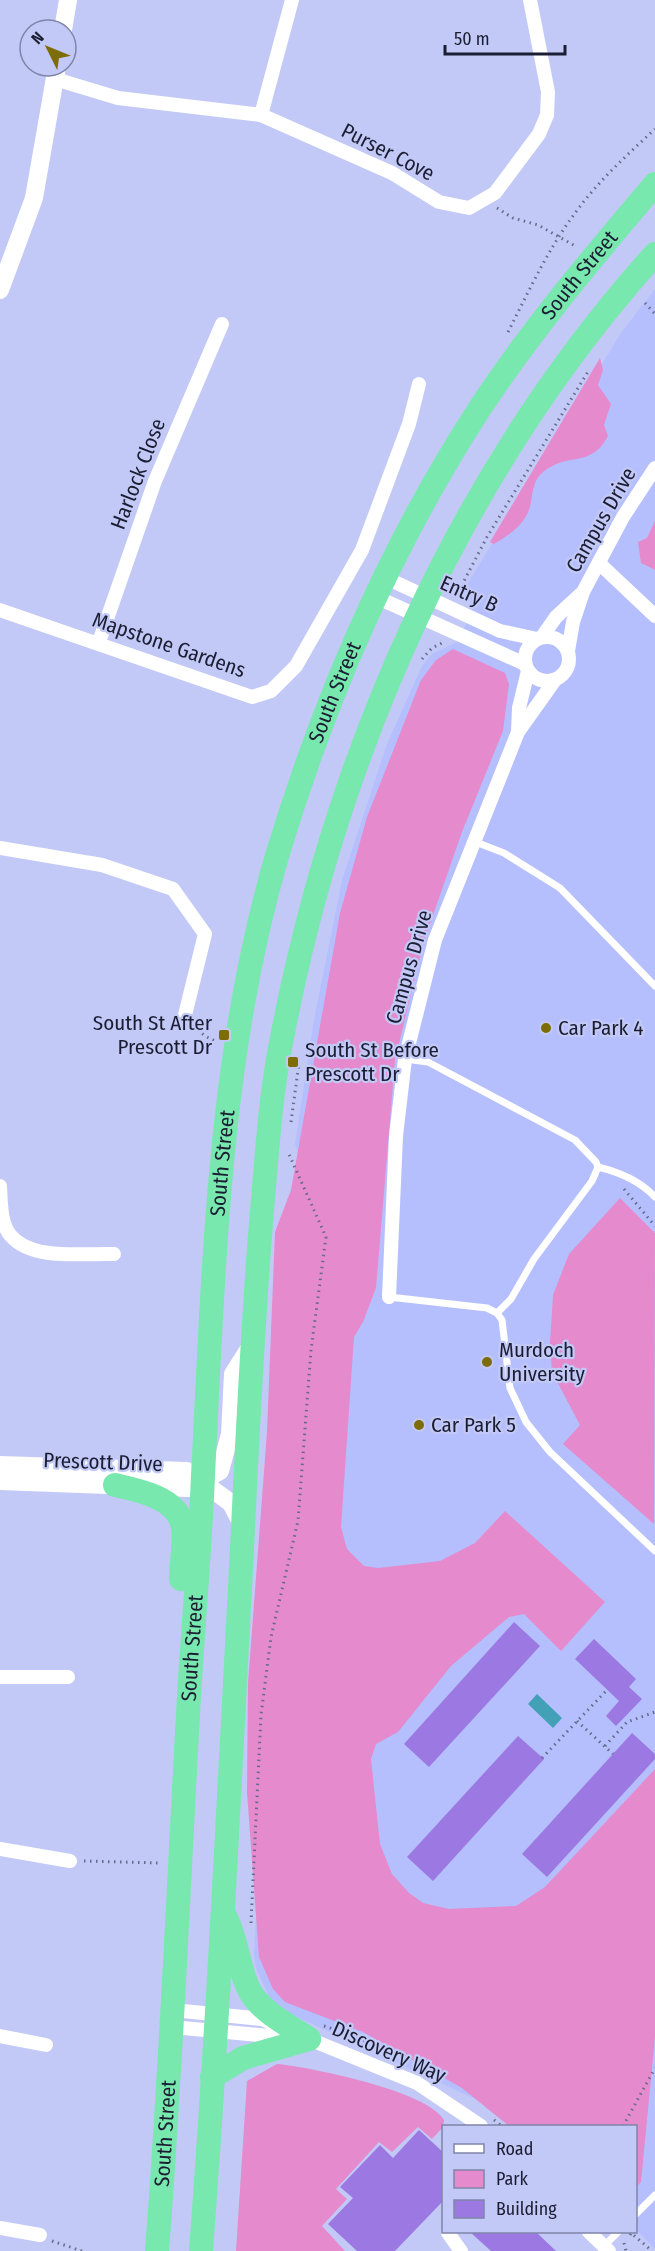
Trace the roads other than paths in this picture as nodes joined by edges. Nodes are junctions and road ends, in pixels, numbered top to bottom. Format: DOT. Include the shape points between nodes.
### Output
graph roads {
  1 [pos="68,0"];
  2 [pos="292,0"];
  3 [pos="530,0"];
  4 [pos="65,18"];
  5 [pos="55,78"];
  6 [pos="70,78"];
  7 [pos="261,115"];
  8 [pos="655,184"];
  9 [pos="655,254"];
  10 [pos="0,290"];
  11 [pos="222,324"];
  12 [pos="419,384"];
  13 [pos="655,468"];
  14 [pos="600,564"];
  15 [pos="381,587"];
  16 [pos="583,592"];
  17 [pos="422,608"];
  18 [pos="0,610"];
  19 [pos="655,616"];
  20 [pos="540,638"];
  21 [pos="99,642"];
  22 [pos="568,651"];
  23 [pos="527,668"];
  24 [pos="555,680"];
  25 [pos="518,732"];
  26 [pos="473,841"];
  27 [pos="0,848"];
  28 [pos="655,986"];
  29 [pos="185,1015"];
  30 [pos="405,1059"];
  31 [pos="598,1167"];
  32 [pos="0,1186"];
  33 [pos="655,1197"];
  34 [pos="114,1254"];
  35 [pos="388,1297"];
  36 [pos="497,1313"];
  37 [pos="252,1344"];
  38 [pos="205,1446"];
  39 [pos="0,1465"];
  40 [pos="174,1470"];
  41 [pos="0,1481"];
  42 [pos="203,1481"];
  43 [pos="115,1485"];
  44 [pos="243,1526"];
  45 [pos="655,1551"];
  46 [pos="191,1647"];
  47 [pos="0,1677"];
  48 [pos="68,1677"];
  49 [pos="0,1849"];
  50 [pos="70,1861"];
  51 [pos="223,1913"];
  52 [pos="173,2018"];
  53 [pos="215,2023"];
  54 [pos="0,2036"];
  55 [pos="309,2039"];
  56 [pos="46,2045"];
  57 [pos="212,2077"];
  58 [pos="478,2125"];
  59 [pos="655,2195"];
  60 [pos="637,2213"];
  61 [pos="0,2228"];
  62 [pos="448,2233"];
  63 [pos="590,2233"];
  64 [pos="617,2233"];
  65 [pos="40,2235"];
  66 [pos="606,2248"];
  67 [pos="157,2251"];
  68 [pos="201,2251"];
  69 [pos="461,2251"];
  1 -- 4 [label="street"];
  2 -- 7 [label="street"];
  3 -- 7 [label="street, Purser Cove" via="548,92 547,115 539,135 495,193 469,208 439,202 392,173"];
  5 -- 10 [label="street" via="34,198"];
  6 -- 7 [label="street, Purser Cove" via="118,98"];
  8 -- 15 [label="highway, South Street" via="582,269 480,408"];
  9 -- 17 [label="highway, South Street" via="621,291 531,419 463,529"];
  11 -- 21 [label="street, Harlock Close" via="155,481"];
  12 -- 21 [label="street, Mapstone Gardens" via="409,424 362,550 296,666 271,691 252,697"];
  13 -- 14 [label="street, Campus Drive" via="623,517"];
  14 -- 16 [label="street, Campus Drive"];
  14 -- 19 [label="street"];
  15 -- 17 [label="street, Entry B"];
  15 -- 17 [label="street, Entry B"];
  15 -- 38 [label="highway, South Street" via="341,673 277,857 244,995 220,1167"];
  16 -- 20 [label="street, Campus Drive"];
  16 -- 22 [label="street, Campus Drive"];
  17 -- 20 [label="street, Entry B" via="465,616 500,631"];
  17 -- 23 [label="street, Entry B" via="456,634"];
  17 -- 37 [label="highway, South Street" via="368,731 329,841 294,982 271,1108"];
  18 -- 21 [label="street, Mapstone Gardens"];
  20 -- 22 [label="street" via="555,638"];
  20 -- 23 [label="street, Campus Drive" via="527,650"];
  22 -- 24 [label="street, Campus Drive" via="566,671"];
  23 -- 24 [label="street" via="540,681"];
  23 -- 25 [label="street, Campus Drive"];
  24 -- 25 [label="street, Campus Drive"];
  25 -- 26 [label="street, Campus Drive"];
  26 -- 28 [label="lane" via="504,853 560,888"];
  26 -- 30 [label="street, Campus Drive" via="435,940"];
  27 -- 29 [label="street" via="102,865 173,889 204,934"];
  30 -- 31 [label="lane" via="428,1062 577,1141"];
  30 -- 35 [label="street, Campus Drive" via="396,1136"];
  31 -- 33 [label="lane" via="641,1185"];
  31 -- 36 [label="lane" via="511,1299"];
  32 -- 34 [label="street" via="3,1217 10,1235 31,1250"];
  35 -- 36 [label="lane" via="482,1307"];
  36 -- 45 [label="lane" via="502,1320 510,1388 526,1422 550,1452"];
  37 -- 42 [label="street" via="233,1374 230,1434 220,1472"];
  37 -- 44 [label="highway, South Street"];
  38 -- 40 [label="street, Prescott Drive"];
  38 -- 42 [label="highway, South Street"];
  39 -- 40 [label="street, Prescott Drive"];
  40 -- 42 [label="street, Prescott Drive" via="187,1471"];
  41 -- 43 [label="street, Prescott Drive"];
  42 -- 43 [label="street, Prescott Drive" via="188,1488"];
  42 -- 44 [label="street, Prescott Drive" via="231,1503"];
  42 -- 46 [label="highway, South Street"];
  43 -- 46 [label="highway" via="144,1491 164,1502 182,1523 179,1623"];
  44 -- 51 [label="highway, South Street"];
  46 -- 52 [label="highway, South Street"];
  47 -- 48 [label="street"];
  49 -- 50 [label="street"];
  51 -- 53 [label="highway, South Street"];
  51 -- 55 [label="highway" via="235,1934 250,1992 270,2012"];
  52 -- 53 [label="street, Discovery Way"];
  52 -- 67 [label="highway, South Street"];
  53 -- 55 [label="street, Discovery Way"];
  53 -- 57 [label="highway, South Street"];
  54 -- 56 [label="street"];
  55 -- 57 [label="highway" via="243,2058"];
  55 -- 58 [label="street, Discovery Way" via="417,2083"];
  57 -- 68 [label="highway, South Street"];
  59 -- 60 [label="lane"];
  61 -- 65 [label="street"];
  62 -- 69 [label="street"];
  63 -- 66 [label="street"];
  64 -- 66 [label="lane"];
}
